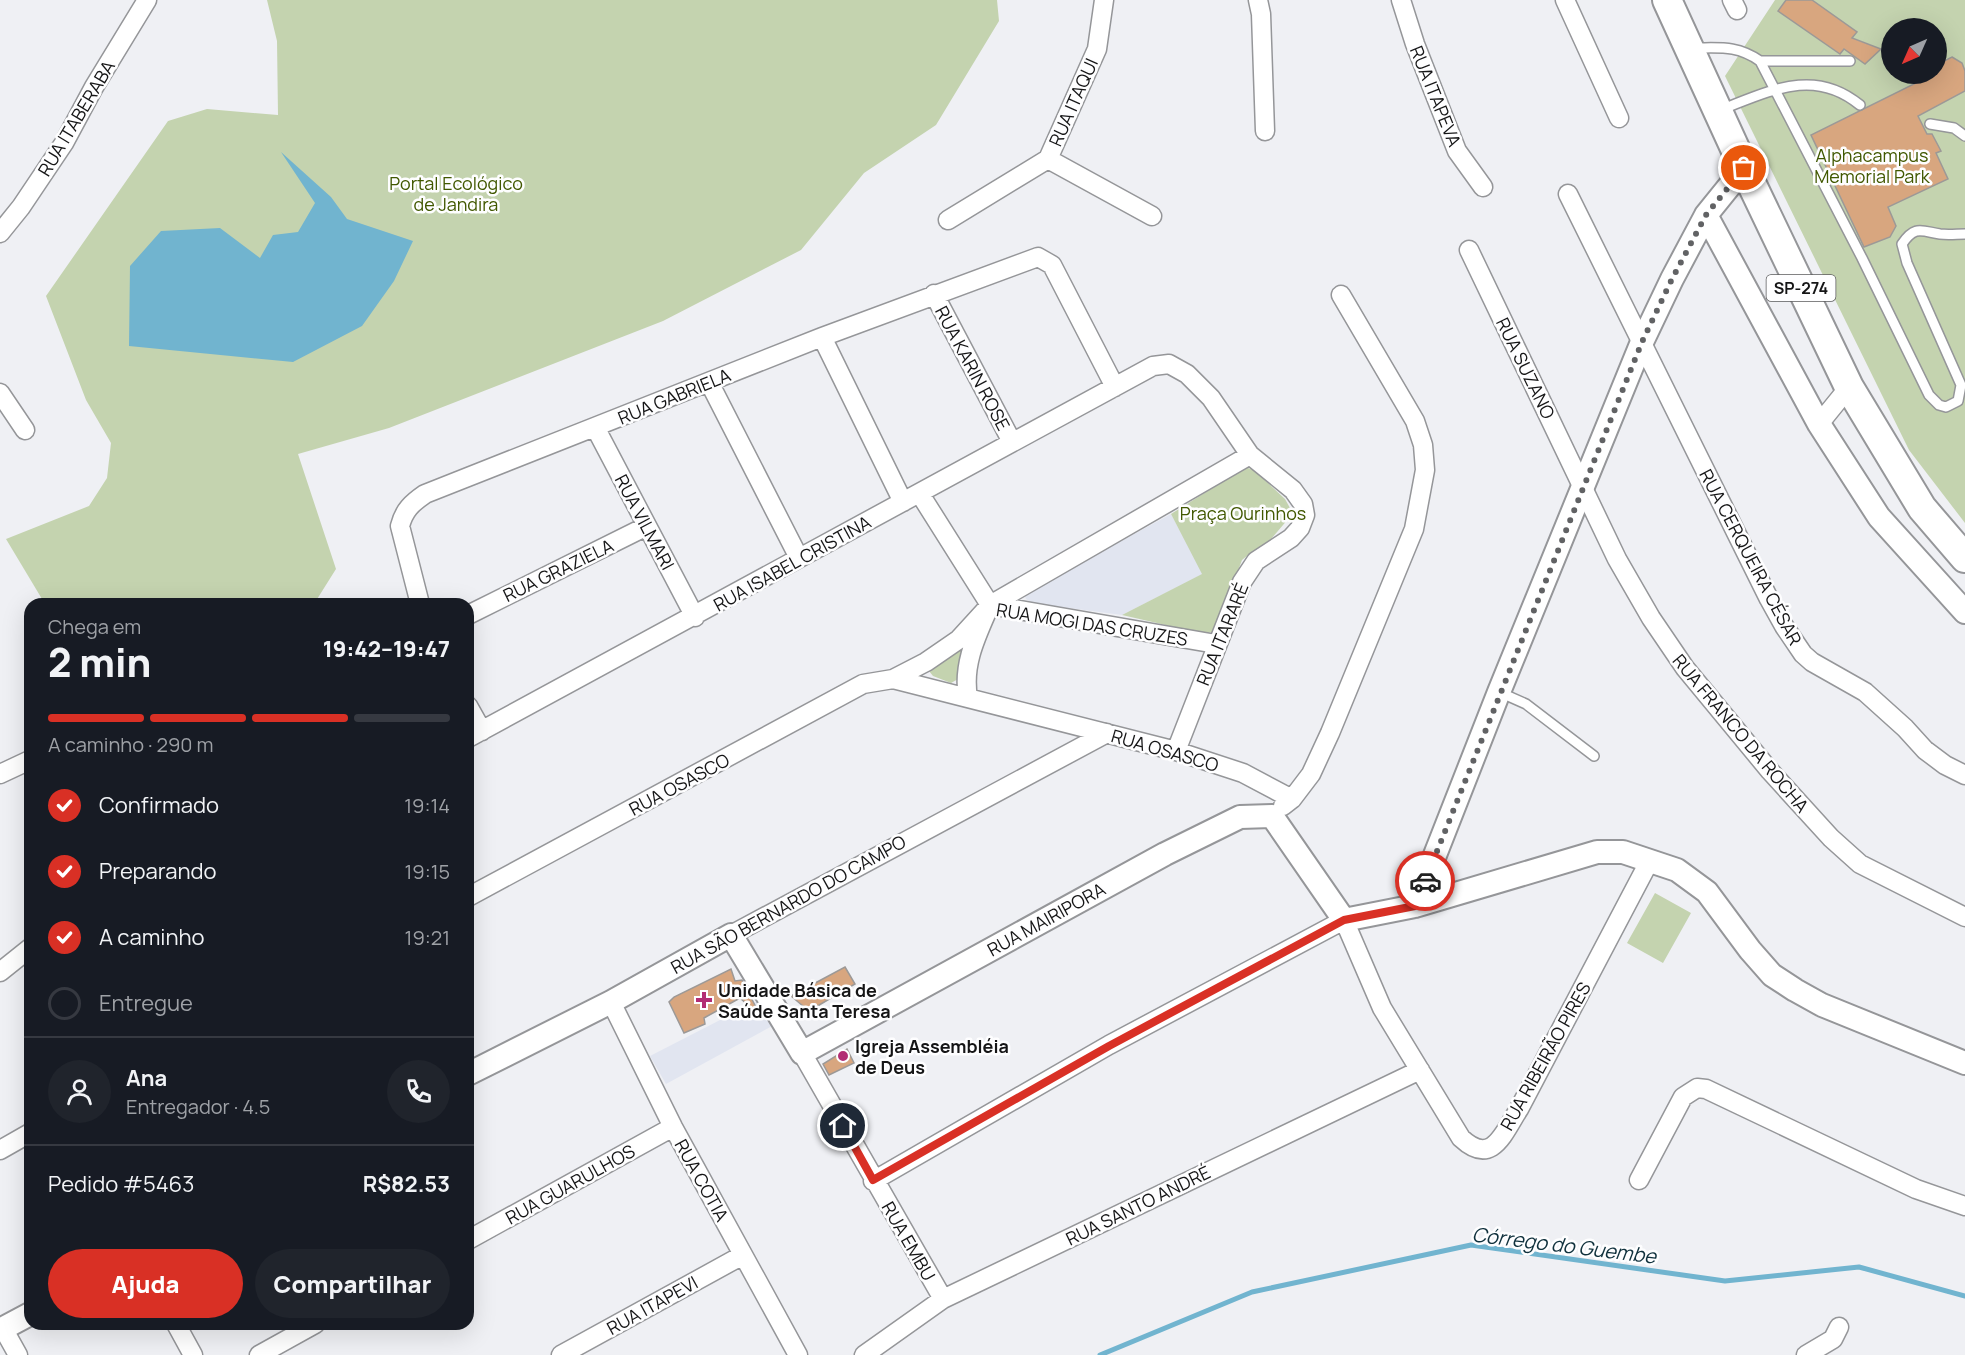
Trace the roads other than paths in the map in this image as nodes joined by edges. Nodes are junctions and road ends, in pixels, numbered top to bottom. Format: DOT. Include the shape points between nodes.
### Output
graph roads {
  1 [pos="147,0"];
  2 [pos="1104,0"];
  3 [pos="1258,0"];
  4 [pos="1401,0"];
  5 [pos="1565,0"];
  6 [pos="1667,0"];
  7 [pos="1690,48"];
  8 [pos="1760,61"];
  9 [pos="1850,61"];
  10 [pos="1774,91"];
  11 [pos="1860,105"];
  12 [pos="1718,111"];
  13 [pos="1619,118"];
  14 [pos="1930,124"];
  15 [pos="1265,131"];
  16 [pos="1965,136"];
  17 [pos="1048,159"];
  18 [pos="1744,168"];
  19 [pos="1483,187"];
  20 [pos="1568,194"];
  21 [pos="1706,215"];
  22 [pos="1152,216"];
  23 [pos="948,220"];
  24 [pos="0,233"];
  25 [pos="1965,234"];
  26 [pos="1469,250"];
  27 [pos="934,294"];
  28 [pos="1341,295"];
  29 [pos="822,337"];
  30 [pos="1642,342"];
  31 [pos="709,382"];
  32 [pos="1115,387"];
  33 [pos="1849,387"];
  34 [pos="0,393"];
  35 [pos="1818,424"];
  36 [pos="595,427"];
  37 [pos="25,430"];
  38 [pos="1011,442"];
  39 [pos="1250,455"];
  40 [pos="1583,485"];
  41 [pos="920,494"];
  42 [pos="903,502"];
  43 [pos="647,526"];
  44 [pos="798,558"];
  45 [pos="1965,558"];
  46 [pos="418,598"];
  47 [pos="990,605"];
  48 [pos="474,612"];
  49 [pos="1965,612"];
  50 [pos="695,617"];
  51 [pos="1216,644"];
  52 [pos="893,679"];
  53 [pos="1500,692"];
  54 [pos="968,697"];
  55 [pos="1107,733"];
  56 [pos="475,735"];
  57 [pos="1176,751"];
  58 [pos="1594,756"];
  59 [pos="24,763"];
  60 [pos="0,774"];
  61 [pos="1965,775"];
  62 [pos="1292,799"];
  63 [pos="1272,816"];
  64 [pos="1650,860"];
  65 [pos="474,894"];
  66 [pos="1415,906"];
  67 [pos="1965,917"];
  68 [pos="1344,920"];
  69 [pos="731,934"];
  70 [pos="24,953"];
  71 [pos="0,972"];
  72 [pos="611,1002"];
  73 [pos="802,1053"];
  74 [pos="1965,1063"];
  75 [pos="1420,1070"];
  76 [pos="474,1071"];
  77 [pos="673,1127"];
  78 [pos="24,1136"];
  79 [pos="0,1150"];
  80 [pos="873,1180"];
  81 [pos="1639,1180"];
  82 [pos="1965,1206"];
  83 [pos="474,1237"];
  84 [pos="743,1255"];
  85 [pos="943,1299"];
  86 [pos="24,1317"];
  87 [pos="1839,1327"];
  88 [pos="2,1329"];
  89 [pos="179,1330"];
  90 [pos="304,1330"];
  91 [pos="18,1355"];
  92 [pos="193,1355"];
  93 [pos="259,1355"];
  94 [pos="561,1355"];
  95 [pos="798,1355"];
  96 [pos="864,1355"];
  97 [pos="1806,1355"];
  1 -- 24 [label="street, RUA ITABERABA" via="64,143"];
  2 -- 17 [label="street, RUA ITAQUI" via="1097,49"];
  3 -- 15 [label="street"];
  4 -- 19 [label="street, RUA ITAPEVA" via="1457,151"];
  5 -- 13 [label="street"];
  6 -- 7 [label="main road, SP-274"];
  7 -- 8 [label="lane" via="1736,49"];
  7 -- 12 [label="main road, SP-274"];
  8 -- 9 [label="lane"];
  8 -- 10 [label="lane"];
  10 -- 11 [label="lane" via="1798,84 1824,85"];
  10 -- 12 [label="lane"];
  10 -- 25 [label="lane" via="1863,258 1929,395 1946,406 1958,400 1960,385 1906,263 1902,244 1908,234 1918,230"];
  12 -- 18 [label="main road, SP-274"];
  14 -- 16 [label="lane" via="1954,128"];
  17 -- 22 [label="street"];
  17 -- 23 [label="street, RUA ITAQUI"];
  18 -- 21 [label="street"];
  18 -- 33 [label="main road, SP-274"];
  20 -- 30 [label="street, RUA CERQUEIRA CÉSAR"];
  21 -- 30 [label="street"];
  21 -- 35 [label="street"];
  26 -- 40 [label="street, RUA SUZANO"];
  27 -- 29 [label="street, RUA GABRIELA"];
  27 -- 32 [label="street, RUA GABRIELA" via="1038,257 1052,265"];
  27 -- 38 [label="street, RUA KARIN ROSE"];
  28 -- 62 [label="street" via="1415,421 1423,445 1425,470 1414,529 1330,733 1311,774"];
  29 -- 31 [label="street, RUA GABRIELA"];
  29 -- 42 [label="street"];
  30 -- 40 [label="street"];
  30 -- 61 [label="street, RUA CERQUEIRA CÉSAR" via="1769,599 1796,645 1812,662 1865,692 1925,750"];
  31 -- 36 [label="street, RUA GABRIELA"];
  31 -- 44 [label="street"];
  32 -- 38 [label="street, RUA ISABEL CRISTINA"];
  32 -- 39 [label="street, RUA ISABEL CRISTINA" via="1153,366 1169,364 1187,374 1211,399"];
  33 -- 35 [label="street"];
  33 -- 45 [label="main road, SP-274" via="1922,508"];
  34 -- 37 [label="street"];
  35 -- 49 [label="street" via="1879,517"];
  36 -- 43 [label="street, RUA VILMARI"];
  36 -- 46 [label="street, RUA GABRIELA" via="425,494 412,503 400,526"];
  38 -- 41 [label="street, RUA ISABEL CRISTINA"];
  39 -- 47 [label="street, RUA OSASCO"];
  39 -- 51 [label="street, RUA ITARARÉ" via="1293,490 1305,515 1291,538 1250,568"];
  40 -- 53 [label="street"];
  40 -- 67 [label="street, RUA FRANCO DA ROCHA" via="1617,559 1651,618 1692,677 1770,771 1860,864"];
  41 -- 42 [label="street, RUA ISABEL CRISTINA"];
  41 -- 47 [label="street"];
  42 -- 44 [label="street, RUA ISABEL CRISTINA"];
  43 -- 48 [label="street, RUA GRAZIELA"];
  43 -- 50 [label="street, RUA VILMARI"];
  44 -- 50 [label="street, RUA ISABEL CRISTINA"];
  47 -- 51 [label="street, RUA MOGI DAS CRUZES"];
  47 -- 52 [label="street, RUA OSASCO" via="958,640"];
  47 -- 54 [label="street, RUA MOGI DAS CRUZES" via="967,666"];
  50 -- 56 [label="street, RUA ISABEL CRISTINA"];
  51 -- 57 [label="street, RUA ITARARÉ"];
  52 -- 54 [label="street, RUA OSASCO"];
  52 -- 65 [label="street, RUA OSASCO" via="863,684"];
  53 -- 58 [label="lane" via="1526,704"];
  53 -- 66 [label="street"];
  54 -- 55 [label="street, RUA OSASCO"];
  55 -- 57 [label="street, RUA OSASCO"];
  55 -- 69 [label="street, RUA SÃO BERNARDO DO CAMPO"];
  57 -- 62 [label="street, RUA OSASCO" via="1243,773"];
  59 -- 60 [label="street"];
  62 -- 63 [label="street"];
  63 -- 68 [label="street"];
  63 -- 73 [label="street, RUA MAIRIPORA" via="1240,818 1165,854"];
  64 -- 66 [label="street" via="1623,852 1597,852"];
  64 -- 74 [label="street" via="1677,870 1707,892 1772,975 1795,990 1822,1005"];
  64 -- 75 [label="street, RUA RIBEIRÃO PIRES" via="1519,1109 1493,1147 1478,1150 1461,1138"];
  66 -- 68 [label="street"];
  68 -- 75 [label="street, RUA RIBEIRÃO PIRES" via="1382,1008"];
  68 -- 80 [label="street" via="1109,1046"];
  69 -- 72 [label="street, RUA SÃO BERNARDO DO CAMPO"];
  69 -- 73 [label="street, RUA EMBU"];
  70 -- 71 [label="street"];
  72 -- 76 [label="street, RUA SÃO BERNARDO DO CAMPO"];
  72 -- 77 [label="street, RUA COTIA"];
  73 -- 80 [label="street, RUA EMBU"];
  75 -- 85 [label="street, RUA SANTO ANDRÉ"];
  77 -- 83 [label="street, RUA GUARULHOS"];
  77 -- 84 [label="street, RUA COTIA"];
  78 -- 79 [label="street"];
  80 -- 85 [label="street, RUA EMBU"];
  81 -- 82 [label="street" via="1683,1097 1697,1088 1916,1189"];
  84 -- 94 [label="street, RUA ITAPEVI"];
  84 -- 95 [label="street, RUA COTIA"];
  85 -- 96 [label="street, RUA SANTO ANDRÉ"];
  86 -- 88 [label="street"];
  87 -- 97 [label="street" via="1833,1339"];
  88 -- 91 [label="street"];
  89 -- 92 [label="street"];
  90 -- 93 [label="street"];
}
